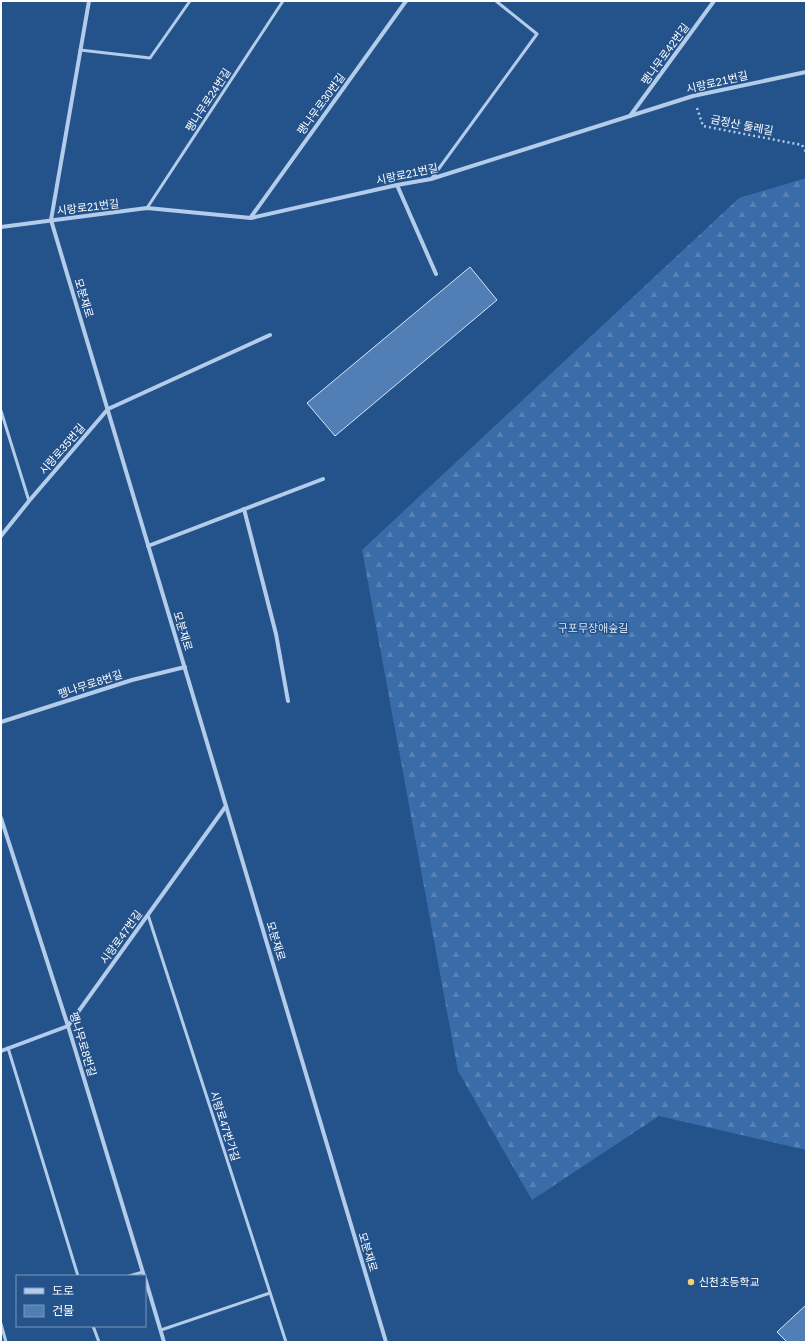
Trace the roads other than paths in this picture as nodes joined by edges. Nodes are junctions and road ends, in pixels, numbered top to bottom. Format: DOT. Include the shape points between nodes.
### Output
graph roads {
  1 [pos="89,1"];
  2 [pos="190,1"];
  3 [pos="283,1"];
  4 [pos="406,1"];
  5 [pos="496,1"];
  6 [pos="714,1"];
  7 [pos="80,50"];
  8 [pos="806,72"];
  9 [pos="630,117"];
  10 [pos="431,180"];
  11 [pos="397,185"];
  12 [pos="147,208"];
  13 [pos="251,218"];
  14 [pos="51,220"];
  15 [pos="1,227"];
  16 [pos="436,274"];
  17 [pos="270,335"];
  18 [pos="108,409"];
  19 [pos="1,411"];
  20 [pos="323,479"];
  21 [pos="29,500"];
  22 [pos="244,509"];
  23 [pos="1,536"];
  24 [pos="148,546"];
  25 [pos="184,667"];
  26 [pos="288,701"];
  27 [pos="1,722"];
  28 [pos="226,806"];
  29 [pos="1,818"];
  30 [pos="148,915"];
  31 [pos="68,1026"];
  32 [pos="8,1048"];
  33 [pos="1,1051"];
  34 [pos="78,1275"];
  35 [pos="144,1275"];
  36 [pos="146,1281"];
  37 [pos="270,1293"];
  38 [pos="1,1324"];
  39 [pos="93,1327"];
  40 [pos="161,1330"];
  41 [pos="6,1342"];
  42 [pos="98,1342"];
  43 [pos="164,1342"];
  44 [pos="286,1342"];
  45 [pos="386,1342"];
  1 -- 7 [label="street, 모분재로"];
  2 -- 7 [label="lane" via="150,58"];
  3 -- 12 [label="lane, 팽나무로24번길"];
  4 -- 13 [label="street, 팽나무로30번길"];
  5 -- 10 [label="lane" via="537,34"];
  6 -- 9 [label="street, 팽나무로42번길"];
  7 -- 14 [label="street, 모분재로"];
  8 -- 9 [label="street, 시랑로21번길" via="693,96"];
  9 -- 10 [label="street, 시랑로21번길"];
  10 -- 11 [label="street, 시랑로21번길"];
  11 -- 13 [label="street, 시랑로21번길"];
  11 -- 16 [label="street"];
  12 -- 13 [label="street, 시랑로21번길"];
  12 -- 14 [label="street, 시랑로21번길"];
  14 -- 15 [label="street, 시랑로21번길"];
  14 -- 18 [label="street, 모분재로"];
  17 -- 18 [label="street"];
  18 -- 21 [label="street, 시랑로35번길"];
  18 -- 24 [label="street, 모분재로"];
  19 -- 21 [label="lane"];
  20 -- 22 [label="street"];
  21 -- 23 [label="street, 시랑로35번길"];
  22 -- 24 [label="street"];
  22 -- 26 [label="street" via="276,634"];
  24 -- 25 [label="street, 모분재로"];
  25 -- 27 [label="street, 팽나무로8번길" via="132,680"];
  25 -- 28 [label="street, 모분재로"];
  28 -- 30 [label="street, 시랑로47번길"];
  28 -- 45 [label="street, 모분재로"];
  29 -- 31 [label="street, 팽나무로8번길"];
  30 -- 31 [label="street, 시랑로47번길"];
  30 -- 37 [label="lane, 시랑로47번가길"];
  31 -- 32 [label="street"];
  31 -- 35 [label="street, 팽나무로8번길"];
  32 -- 33 [label="street"];
  32 -- 34 [label="lane"];
  36 -- 40 [label="street, 팽나무로8번길"];
  37 -- 40 [label="lane"];
  37 -- 44 [label="lane, 시랑로47번가길"];
  38 -- 41 [label="lane"];
  39 -- 42 [label="lane"];
  40 -- 43 [label="street, 팽나무로8번길"];
}
